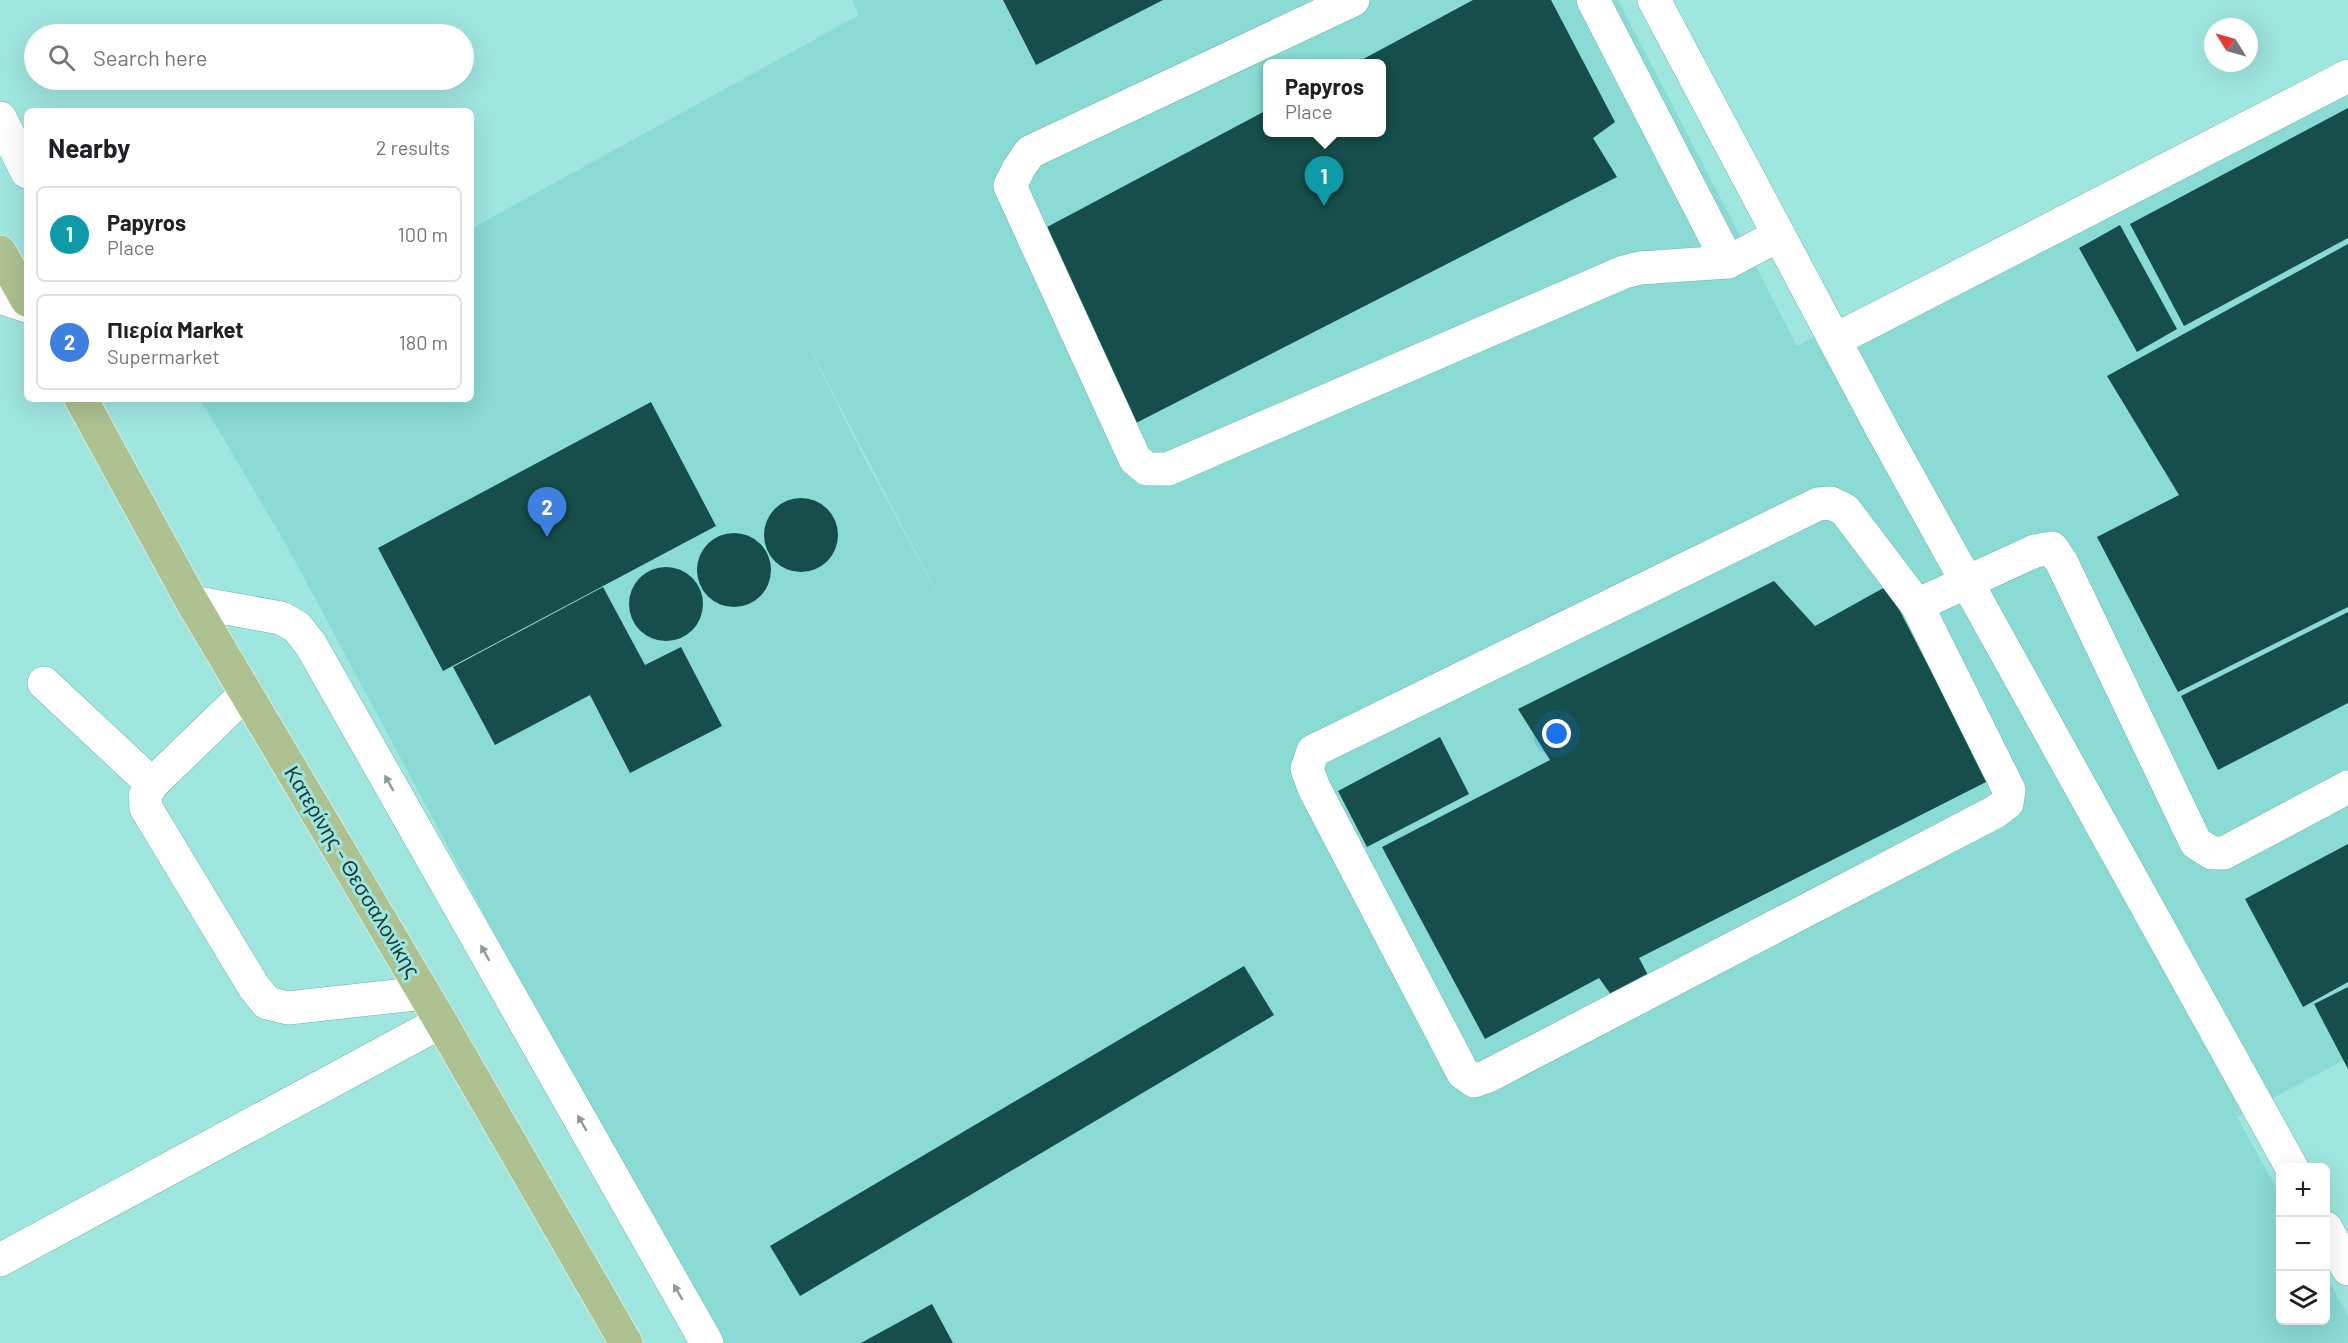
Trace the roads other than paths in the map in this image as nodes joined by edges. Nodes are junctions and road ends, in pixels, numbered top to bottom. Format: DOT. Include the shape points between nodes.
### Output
graph roads {
  1 [pos="1353,0"];
  2 [pos="1593,0"];
  3 [pos="1654,0"];
  4 [pos="2348,76"];
  5 [pos="0,118"];
  6 [pos="24,166"];
  7 [pos="1779,235"];
  8 [pos="0,252"];
  9 [pos="1728,262"];
  10 [pos="24,295"];
  11 [pos="0,297"];
  12 [pos="24,305"];
  13 [pos="1835,340"];
  14 [pos="83,402"];
  15 [pos="1967,582"];
  16 [pos="192,602"];
  17 [pos="1917,605"];
  18 [pos="44,683"];
  19 [pos="246,693"];
  20 [pos="152,784"];
  21 [pos="2348,787"];
  22 [pos="424,993"];
  23 [pos="441,1022"];
  24 [pos="2290,1163"];
  25 [pos="2330,1237"];
  26 [pos="0,1260"];
  27 [pos="2348,1269"];
  28 [pos="626,1343"];
  29 [pos="707,1343"];
  1 -- 9 [label="street" via="1030,152 1010,186 1135,459 1147,470 1168,469 1624,272"];
  2 -- 9 [label="street"];
  3 -- 7 [label="street"];
  4 -- 13 [label="street"];
  5 -- 6 [label="street"];
  7 -- 9 [label="street"];
  7 -- 13 [label="street"];
  8 -- 10 [label="main road"];
  11 -- 12 [label="street"];
  13 -- 15 [label="street"];
  14 -- 16 [label="main road, Κατερίνης - Θεσσαλονίκης"];
  15 -- 17 [label="street"];
  15 -- 21 [label="street" via="2035,551 2052,548 2196,843 2212,853 2224,853"];
  15 -- 24 [label="street"];
  16 -- 19 [label="main road, Κατερίνης - Θεσσαλονίκης"];
  29 -- 16 [label="street, one-way" via="311,645 297,627 281,618"];
  17 -- 17 [label="street" via="1845,510 1831,503 1818,504 1313,751 1307,769 1314,788 1463,1073 1474,1081 1488,1076 2007,803 2009,790"];
  18 -- 20 [label="street"];
  19 -- 20 [label="street"];
  19 -- 22 [label="main road, Κατερίνης - Θεσσαλονίκης"];
  20 -- 22 [label="street" via="145,796 146,808 267,1003 288,1008"];
  22 -- 23 [label="main road, Κατερίνης - Θεσσαλονίκης"];
  23 -- 26 [label="street"];
  23 -- 28 [label="main road, Κατερίνης - Θεσσαλονίκης"];
  25 -- 27 [label="street"];
}
